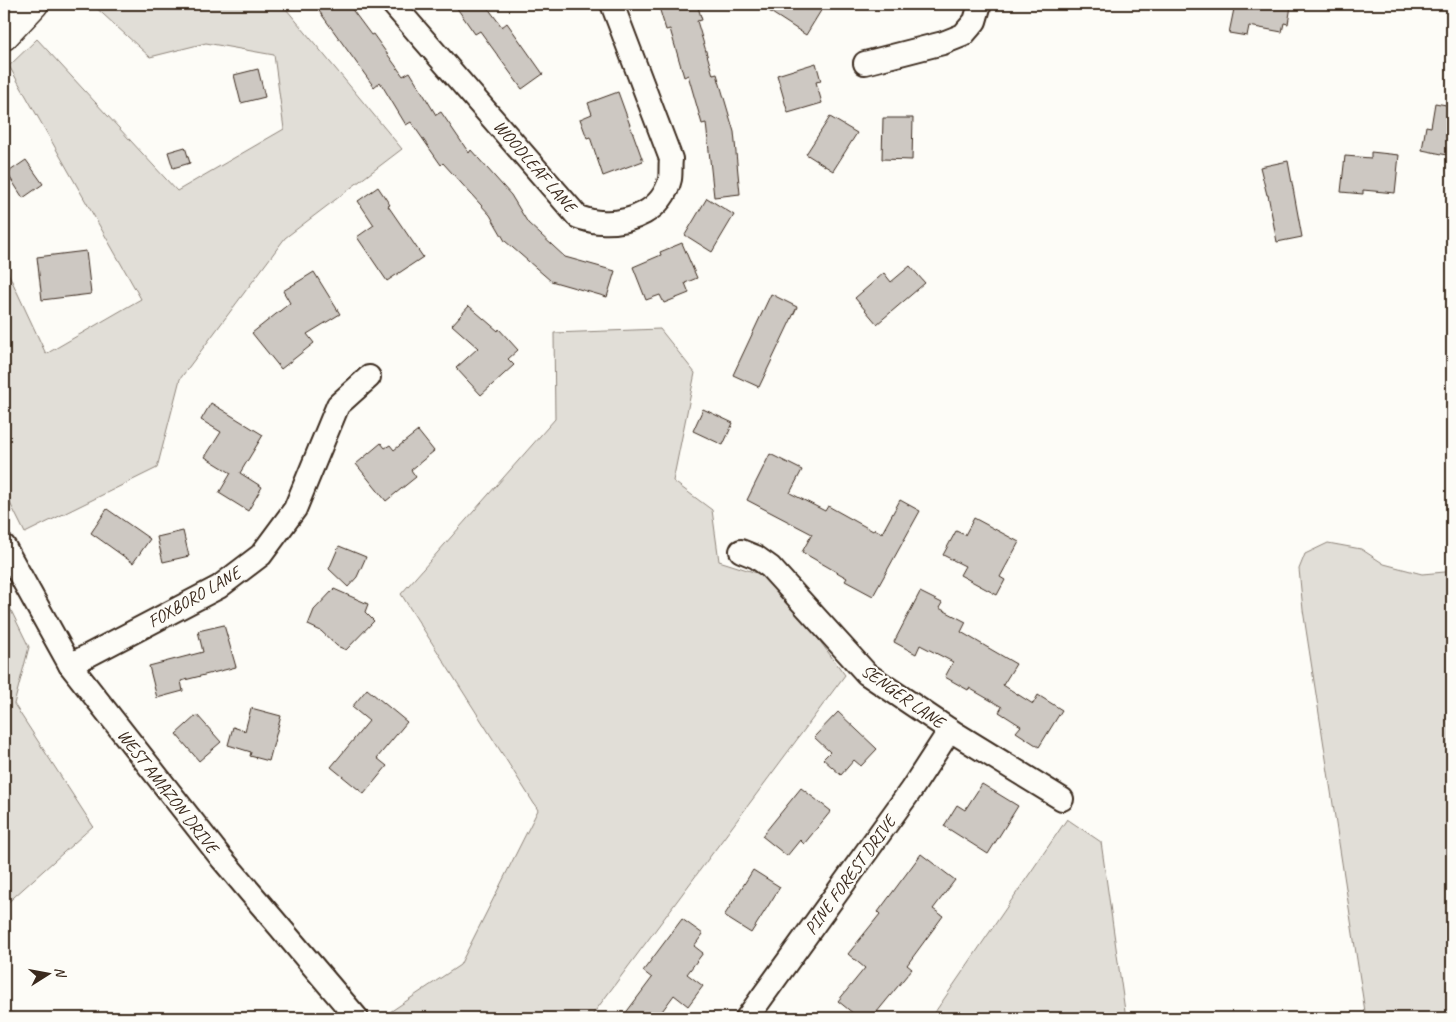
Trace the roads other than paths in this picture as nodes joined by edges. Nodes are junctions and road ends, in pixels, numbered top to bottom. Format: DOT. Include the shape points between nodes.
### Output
graph roads {
  1 [pos="34,4"];
  2 [pos="393,4"];
  3 [pos="612,4"];
  4 [pos="980,4"];
  5 [pos="4,36"];
  6 [pos="865,63"];
  7 [pos="369,376"];
  8 [pos="4,546"];
  9 [pos="741,551"];
  10 [pos="70,665"];
  11 [pos="950,730"];
  12 [pos="1062,799"];
  13 [pos="356,1018"];
  14 [pos="747,1018"];
  1 -- 5 [label="main road"];
  2 -- 3 [label="street, WOODLEAF LANE" via="578,217 617,222 649,211 664,196 670,179 671,159"];
  4 -- 6 [label="street" via="975,21 963,35"];
  7 -- 10 [label="street, FOXBORO LANE" via="338,405 295,509 261,555 218,587"];
  8 -- 10 [label="street, WEST AMAZON DRIVE"];
  9 -- 11 [label="street, SENGER LANE" via="770,567 867,674"];
  10 -- 13 [label="street, WEST AMAZON DRIVE" via="222,860"];
  11 -- 12 [label="street, SENGER LANE"];
  11 -- 14 [label="street, PINE FOREST DRIVE" via="911,790"];
}
